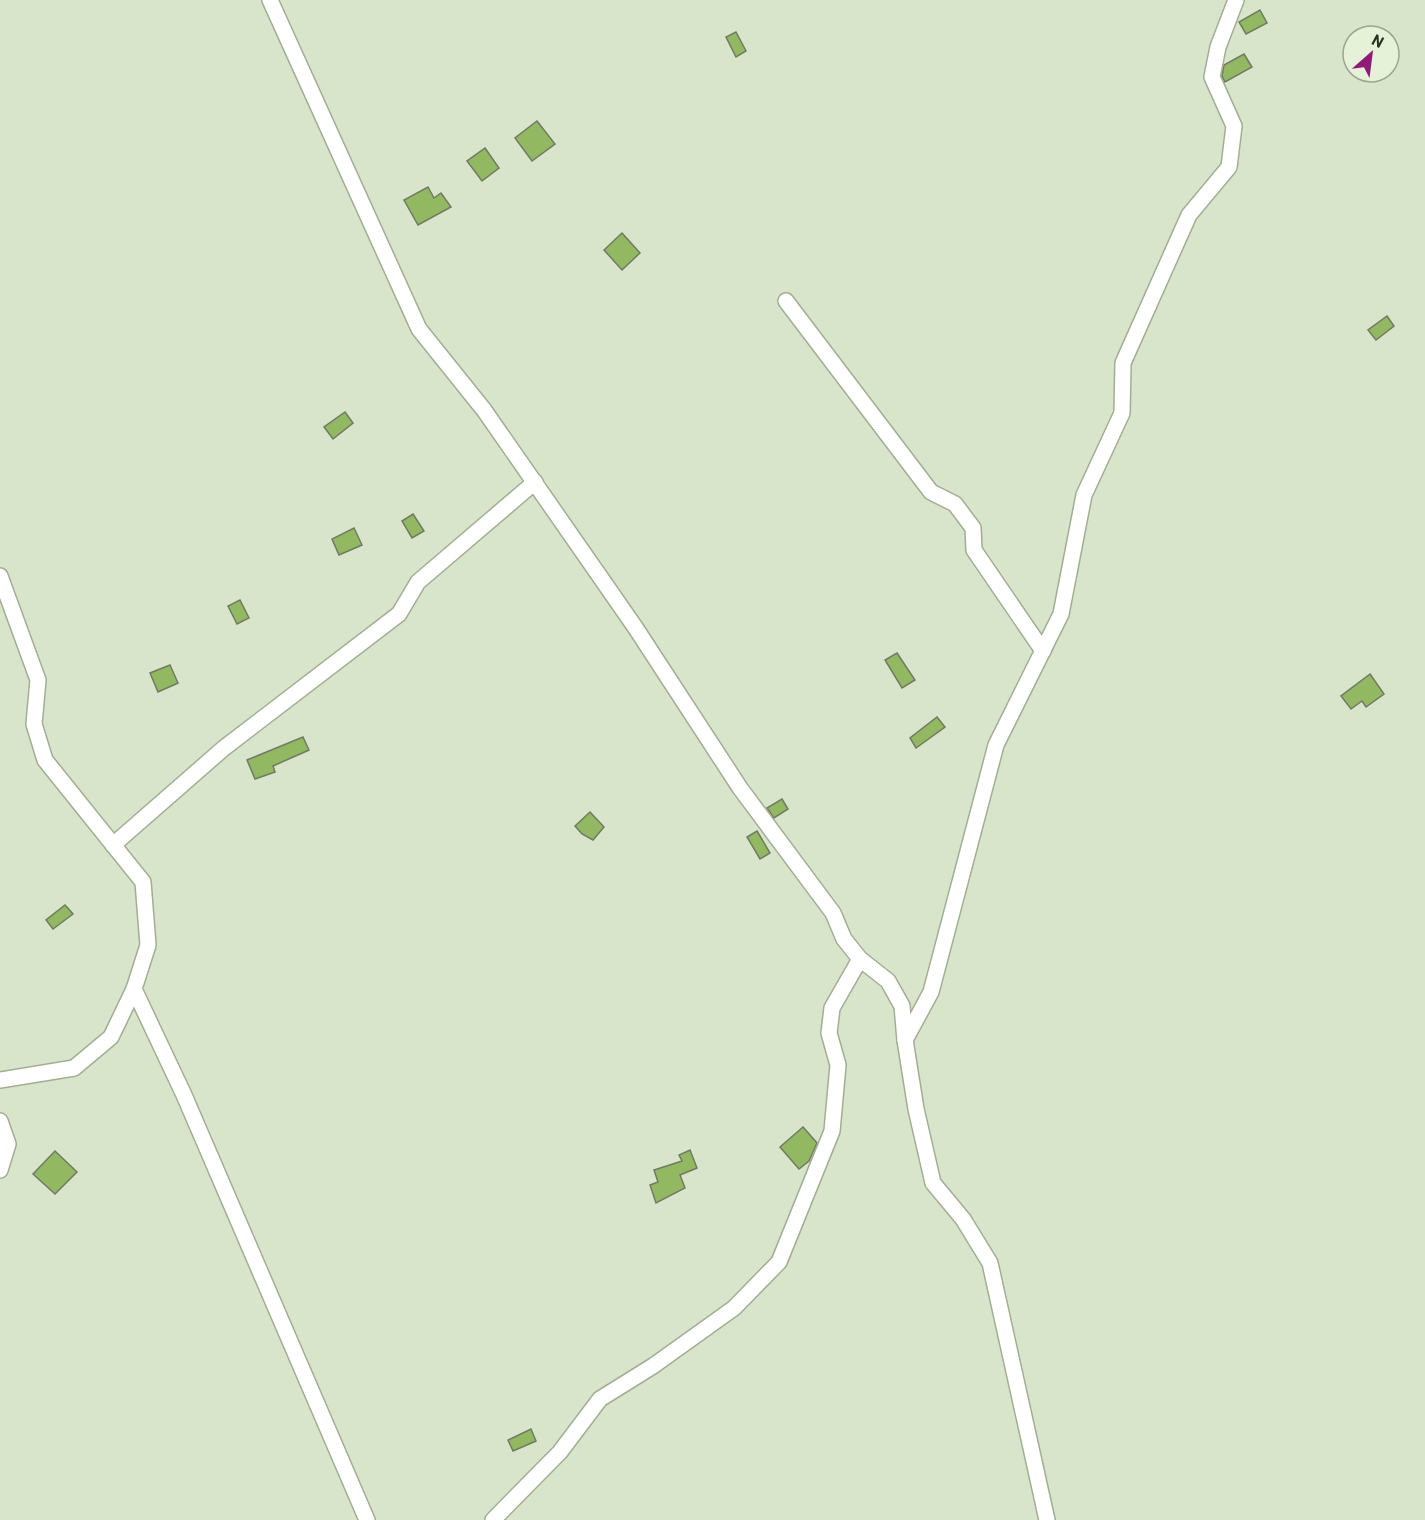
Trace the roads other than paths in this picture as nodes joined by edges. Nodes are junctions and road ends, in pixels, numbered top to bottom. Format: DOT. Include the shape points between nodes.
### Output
graph roads {
  1 [pos="270,0"];
  2 [pos="1236,0"];
  3 [pos="786,301"];
  4 [pos="535,482"];
  5 [pos="0,576"];
  6 [pos="1043,651"];
  7 [pos="113,845"];
  8 [pos="860,958"];
  9 [pos="134,989"];
  10 [pos="905,1040"];
  11 [pos="0,1080"];
  12 [pos="0,1121"];
  13 [pos="0,1170"];
  14 [pos="367,1520"];
  15 [pos="493,1520"];
  16 [pos="1047,1520"];
  1 -- 4 [label="street" via="419,329"];
  2 -- 6 [label="street" via="1218,46 1212,77 1234,126 1228,167 1189,215 1123,363 1122,413 1084,495 1061,614"];
  3 -- 6 [label="street" via="930,492 955,504 973,528 974,550"];
  4 -- 7 [label="street" via="418,582 399,614 224,748"];
  4 -- 8 [label="street" via="740,788 822,897 844,939"];
  5 -- 7 [label="street" via="38,681 34,724 45,760"];
  6 -- 10 [label="street" via="996,745 931,992"];
  7 -- 9 [label="street" via="143,882 148,945"];
  8 -- 10 [label="street" via="888,981 902,1006"];
  8 -- 15 [label="street" via="832,1008 829,1034 838,1065 832,1131 779,1262 734,1308 600,1399 560,1452"];
  9 -- 11 [label="street" via="111,1037 74,1068"];
  9 -- 14 [label="street" via="184,1095"];
  10 -- 16 [label="street" via="933,1183 963,1219 990,1263"];
  12 -- 13 [label="street" via="8,1144"];
}
